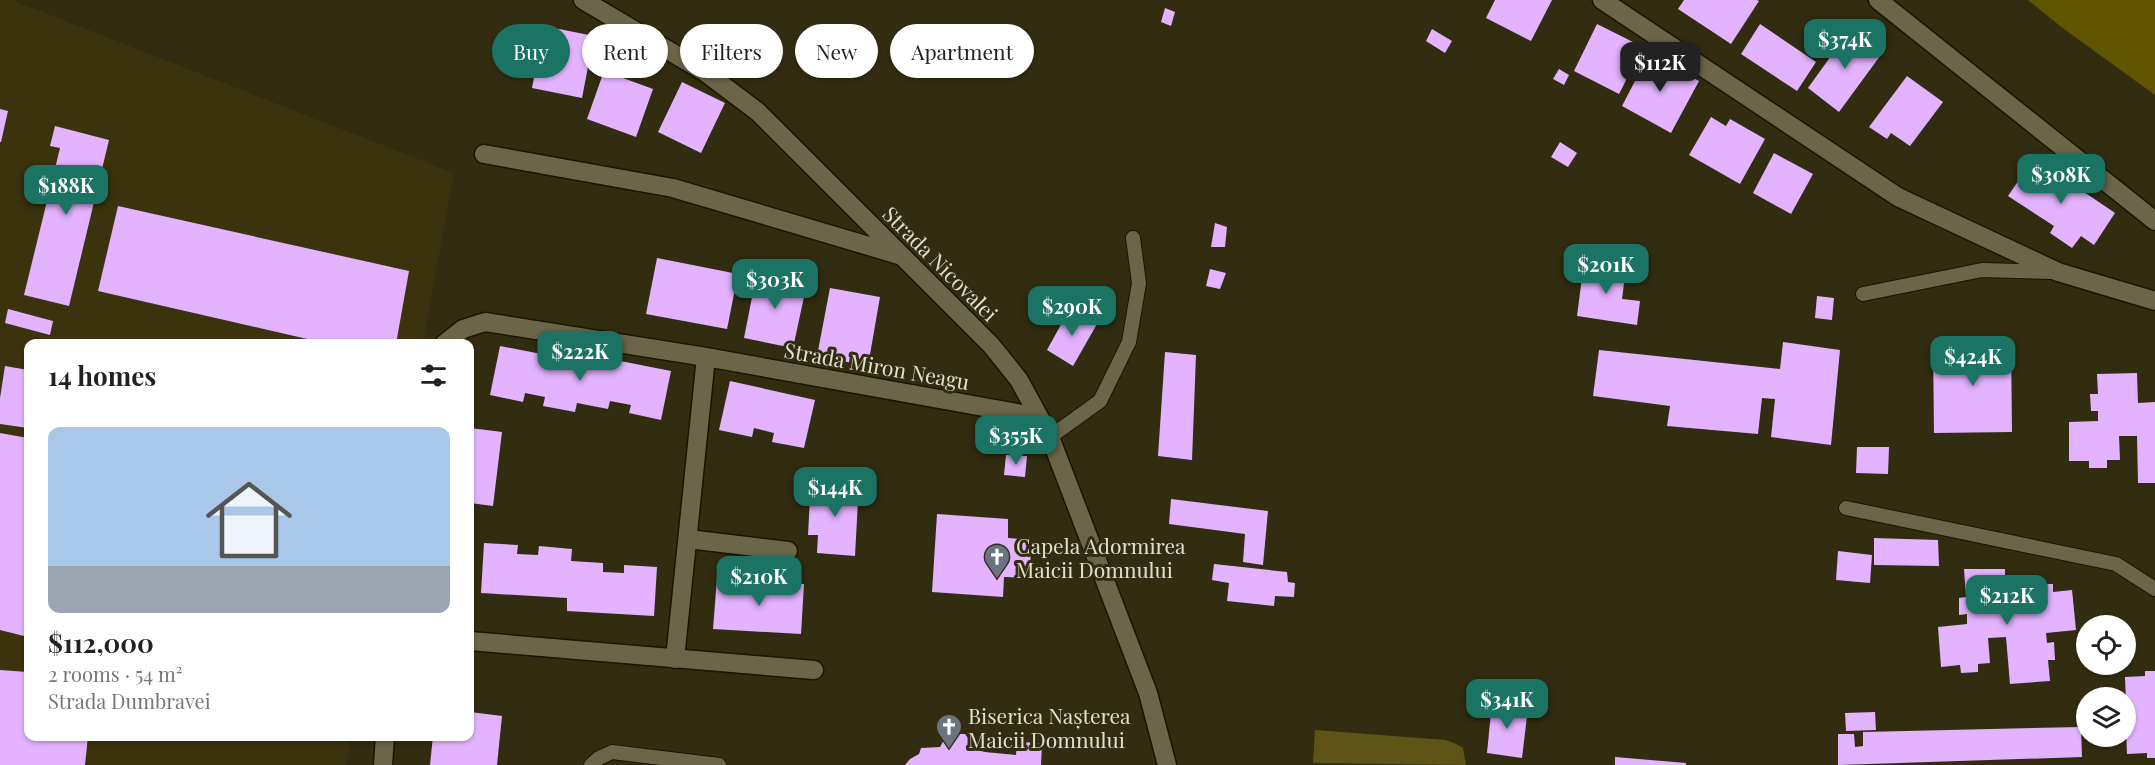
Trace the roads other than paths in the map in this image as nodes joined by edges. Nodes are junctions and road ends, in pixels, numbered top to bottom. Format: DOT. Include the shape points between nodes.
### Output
graph roads {
  1 [pos="583,0"];
  2 [pos="1602,0"];
  3 [pos="1878,0"];
  4 [pos="484,154"];
  5 [pos="2155,220"];
  6 [pos="1133,238"];
  7 [pos="903,256"];
  8 [pos="2058,272"];
  9 [pos="1863,294"];
  10 [pos="2155,302"];
  11 [pos="450,339"];
  12 [pos="706,357"];
  13 [pos="1039,417"];
  14 [pos="1050,437"];
  15 [pos="1846,508"];
  16 [pos="688,539"];
  17 [pos="788,551"];
  18 [pos="2155,589"];
  19 [pos="474,641"];
  20 [pos="675,659"];
  21 [pos="814,670"];
  22 [pos="385,741"];
  23 [pos="383,765"];
  24 [pos="591,765"];
  25 [pos="719,765"];
  26 [pos="1167,765"];
  1 -- 7 [label="street, Strada Nicovalei" via="705,72 758,112"];
  2 -- 8 [label="street" via="1898,197"];
  3 -- 5 [label="street"];
  4 -- 7 [label="street" via="673,188"];
  6 -- 14 [label="lane" via="1139,283 1129,342 1100,401"];
  7 -- 13 [label="street, Strada Nicovalei" via="991,345 1019,380"];
  8 -- 9 [label="lane" via="1982,270"];
  8 -- 10 [label="street"];
  11 -- 12 [label="street, Strada Miron Neagu" via="463,329 485,322"];
  12 -- 13 [label="street, Strada Miron Neagu"];
  12 -- 16 [label="street"];
  13 -- 14 [label="street, Strada Nicovalei"];
  14 -- 26 [label="street, Strada Nicovalei" via="1144,682"];
  15 -- 18 [label="lane" via="2116,564"];
  16 -- 17 [label="street"];
  16 -- 20 [label="street"];
  19 -- 20 [label="street"];
  20 -- 21 [label="street"];
  22 -- 23 [label="street"];
  24 -- 25 [label="lane" via="612,752"];
}
